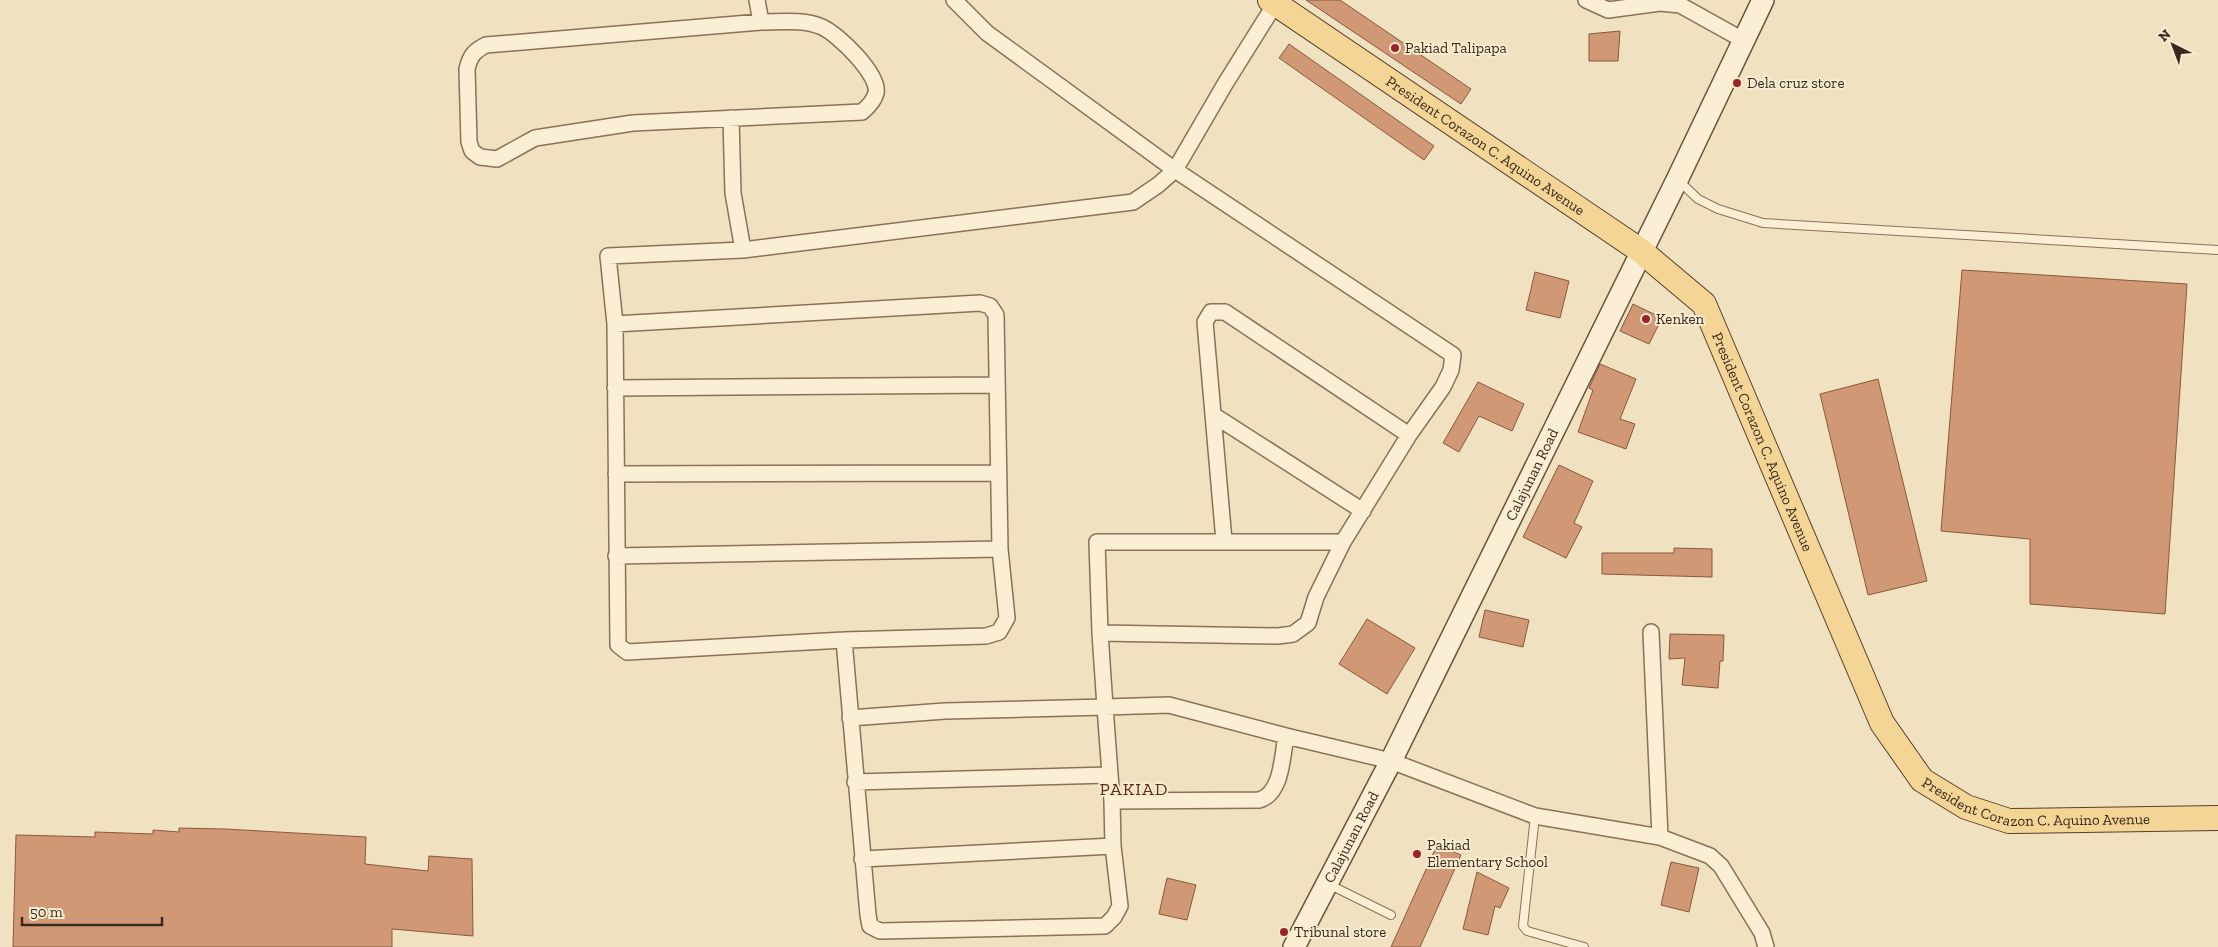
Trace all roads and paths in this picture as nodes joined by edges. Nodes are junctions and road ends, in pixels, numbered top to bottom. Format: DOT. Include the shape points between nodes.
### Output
graph roads {
  1 [pos="757,0"];
  2 [pos="954,0"];
  3 [pos="1586,0"];
  4 [pos="1763,0"];
  5 [pos="1272,2"];
  6 [pos="761,22"];
  7 [pos="1743,40"];
  8 [pos="731,118"];
  9 [pos="1175,170"];
  10 [pos="1677,180"];
  11 [pos="743,250"];
  12 [pos="2218,250"];
  13 [pos="1641,251"];
  14 [pos="615,324"];
  15 [pos="996,385"];
  16 [pos="616,388"];
  17 [pos="1215,416"];
  18 [pos="1409,435"];
  19 [pos="998,472"];
  20 [pos="616,474"];
  21 [pos="1364,511"];
  22 [pos="1224,541"];
  23 [pos="1343,542"];
  24 [pos="1000,549"];
  25 [pos="616,556"];
  26 [pos="1651,632"];
  27 [pos="1100,633"];
  28 [pos="844,640"];
  29 [pos="1105,707"];
  30 [pos="850,718"];
  31 [pos="1286,736"];
  32 [pos="1391,761"];
  33 [pos="1109,775"];
  34 [pos="855,782"];
  35 [pos="1112,801"];
  36 [pos="1534,816"];
  37 [pos="2218,818"];
  38 [pos="1660,838"];
  39 [pos="1113,846"];
  40 [pos="862,859"];
  41 [pos="1326,883"];
  42 [pos="1392,915"];
  43 [pos="1294,947"];
  44 [pos="1584,947"];
  45 [pos="1766,947"];
  1 -- 6 [label="street"];
  2 -- 9 [label="street" via="987,33"];
  3 -- 7 [label="street" via="1608,10 1660,3 1680,4"];
  4 -- 7 [label="main road, Calajunan Road"];
  5 -- 9 [label="street"];
  5 -- 13 [label="main road, President Corazon C. Aquino Avenue"];
  6 -- 8 [label="street" via="798,22 822,27 844,43 866,67 874,79 876,92 862,112"];
  6 -- 8 [label="street" via="486,45 476,50 467,69 469,142 472,151 480,157 496,159 535,138 633,123"];
  7 -- 10 [label="main road, Calajunan Road"];
  8 -- 11 [label="street" via="733,193"];
  9 -- 11 [label="street" via="1133,202"];
  9 -- 18 [label="street" via="1453,355 1452,370 1443,387"];
  10 -- 12 [label="lane" via="1698,199 1763,224"];
  10 -- 13 [label="main road, Calajunan Road"];
  11 -- 14 [label="street" via="608,256"];
  13 -- 32 [label="main road, Calajunan Road"];
  13 -- 37 [label="main road, President Corazon C. Aquino Avenue" via="1704,304 1882,723 1922,780 1966,807 2009,821"];
  14 -- 15 [label="street" via="980,303 990,306 996,315"];
  14 -- 16 [label="street"];
  15 -- 16 [label="street"];
  15 -- 19 [label="street"];
  16 -- 20 [label="street"];
  17 -- 18 [label="street" via="1205,322 1211,312 1225,312"];
  17 -- 21 [label="street"];
  17 -- 22 [label="street"];
  18 -- 21 [label="street"];
  19 -- 20 [label="street"];
  19 -- 24 [label="street"];
  20 -- 25 [label="street"];
  21 -- 23 [label="street"];
  22 -- 23 [label="street"];
  22 -- 27 [label="street" via="1097,542"];
  23 -- 27 [label="street" via="1316,597 1308,623 1293,634"];
  24 -- 25 [label="street"];
  24 -- 28 [label="street" via="1007,618 999,632 986,636"];
  25 -- 28 [label="street" via="616,634 618,645 627,652"];
  26 -- 38 [label="street"];
  27 -- 29 [label="street"];
  28 -- 30 [label="street"];
  29 -- 30 [label="street" via="945,711"];
  29 -- 31 [label="street" via="1169,705"];
  29 -- 33 [label="street"];
  30 -- 34 [label="street"];
  31 -- 32 [label="street"];
  31 -- 35 [label="street" via="1275,790 1268,798"];
  32 -- 36 [label="street"];
  32 -- 41 [label="main road, Calajunan Road"];
  33 -- 34 [label="street"];
  33 -- 35 [label="street"];
  34 -- 40 [label="street"];
  35 -- 39 [label="street"];
  36 -- 38 [label="street"];
  36 -- 44 [label="lane" via="1523,926 1527,931"];
  38 -- 45 [label="street" via="1710,856 1721,866 1762,933"];
  39 -- 40 [label="street"];
  39 -- 40 [label="street" via="1120,906 1114,918 1104,926 880,931 870,926"];
  41 -- 42 [label="lane"];
  41 -- 43 [label="main road, Calajunan Road"];
}
